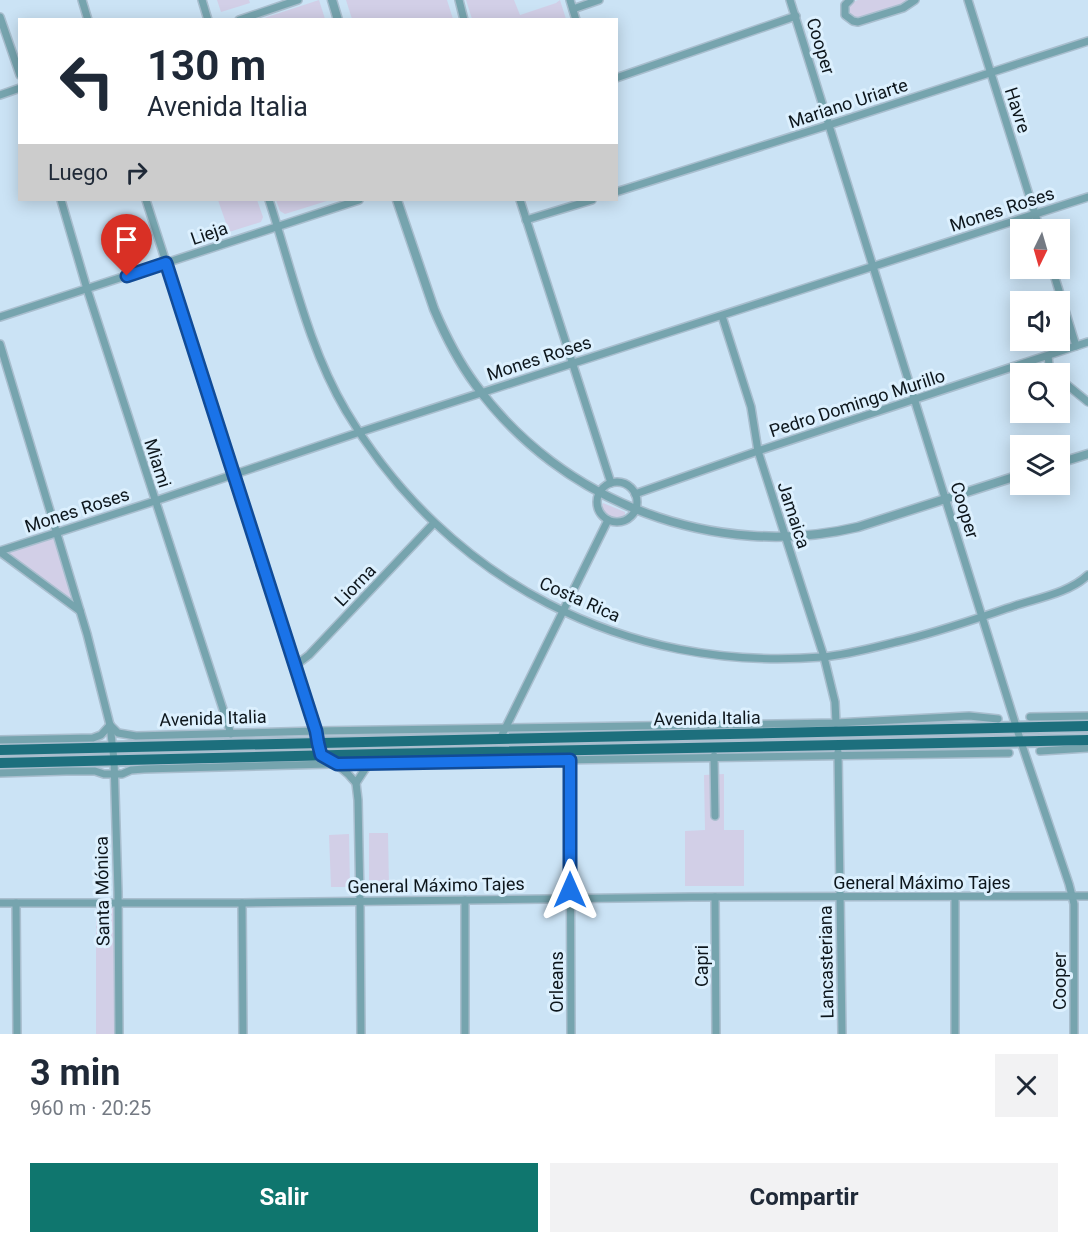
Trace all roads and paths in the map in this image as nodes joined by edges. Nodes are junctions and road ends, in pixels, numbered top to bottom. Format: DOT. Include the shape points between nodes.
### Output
graph roads {
  1 [pos="82,0"];
  2 [pos="202,0"];
  3 [pos="298,0"];
  4 [pos="332,0"];
  5 [pos="459,0"];
  6 [pos="570,0"];
  7 [pos="599,0"];
  8 [pos="790,0"];
  9 [pos="850,0"];
  10 [pos="915,0"];
  11 [pos="968,0"];
  12 [pos="573,9"];
  13 [pos="0,16"];
  14 [pos="796,16"];
  15 [pos="87,18"];
  16 [pos="207,18"];
  17 [pos="245,18"];
  18 [pos="337,18"];
  19 [pos="464,18"];
  20 [pos="575,18"];
  21 [pos="1088,41"];
  22 [pos="18,69"];
  23 [pos="990,73"];
  24 [pos="618,77"];
  25 [pos="18,89"];
  26 [pos="0,95"];
  27 [pos="829,125"];
  28 [pos="618,191"];
  29 [pos="1088,197"];
  30 [pos="61,201"];
  31 [pos="146,201"];
  32 [pos="268,201"];
  33 [pos="356,201"];
  34 [pos="397,201"];
  35 [pos="520,201"];
  36 [pos="589,201"];
  37 [pos="1035,214"];
  38 [pos="1037,219"];
  39 [pos="526,220"];
  40 [pos="277,225"];
  41 [pos="166,263"];
  42 [pos="873,266"];
  43 [pos="1055,279"];
  44 [pos="87,289"];
  45 [pos="722,316"];
  46 [pos="0,317"];
  47 [pos="1088,342"];
  48 [pos="0,344"];
  49 [pos="1076,346"];
  50 [pos="1048,356"];
  51 [pos="573,363"];
  52 [pos="1049,363"];
  53 [pos="1006,370"];
  54 [pos="1010,370"];
  55 [pos="1070,387"];
  56 [pos="481,393"];
  57 [pos="915,399"];
  58 [pos="1088,402"];
  59 [pos="360,432"];
  60 [pos="758,451"];
  61 [pos="1088,453"];
  62 [pos="1070,459"];
  63 [pos="235,474"];
  64 [pos="1010,479"];
  65 [pos="611,483"];
  66 [pos="600,492"];
  67 [pos="635,494"];
  68 [pos="946,500"];
  69 [pos="155,501"];
  70 [pos="636,509"];
  71 [pos="608,520"];
  72 [pos="434,524"];
  73 [pos="57,532"];
  74 [pos="786,537"];
  75 [pos="0,551"];
  76 [pos="1088,575"];
  77 [pos="81,611"];
  78 [pos="562,611"];
  79 [pos="983,616"];
  80 [pos="824,657"];
  81 [pos="296,665"];
  82 [pos="969,717"];
  83 [pos="1030,717"];
  84 [pos="998,719"];
  85 [pos="836,723"];
  86 [pos="1077,723"];
  87 [pos="110,725"];
  88 [pos="505,728"];
  89 [pos="1017,728"];
  90 [pos="970,729"];
  91 [pos="316,731"];
  92 [pos="231,734"];
  93 [pos="444,735"];
  94 [pos="500,739"];
  95 [pos="0,741"];
  96 [pos="946,742"];
  97 [pos="1021,742"];
  98 [pos="1086,742"];
  99 [pos="64,743"];
  100 [pos="318,743"];
  101 [pos="1064,745"];
  102 [pos="163,747"];
  103 [pos="113,748"];
  104 [pos="973,748"];
  105 [pos="989,748"];
  106 [pos="927,749"];
  107 [pos="838,751"];
  108 [pos="1040,751"];
  109 [pos="714,753"];
  110 [pos="1009,753"];
  111 [pos="379,754"];
  112 [pos="948,754"];
  113 [pos="321,755"];
  114 [pos="570,755"];
  115 [pos="437,757"];
  116 [pos="114,760"];
  117 [pos="164,760"];
  118 [pos="0,763"];
  119 [pos="368,763"];
  120 [pos="337,764"];
  121 [pos="66,766"];
  122 [pos="30,767"];
  123 [pos="0,773"];
  124 [pos="115,774"];
  125 [pos="356,783"];
  126 [pos="715,816"];
  127 [pos="1072,896"];
  128 [pos="1088,896"];
  129 [pos="715,897"];
  130 [pos="840,897"];
  131 [pos="955,897"];
  132 [pos="570,898"];
  133 [pos="465,900"];
  134 [pos="360,901"];
  135 [pos="118,902"];
  136 [pos="0,903"];
  137 [pos="16,903"];
  138 [pos="242,903"];
  139 [pos="17,1034"];
  140 [pos="119,1034"];
  141 [pos="243,1034"];
  142 [pos="361,1034"];
  143 [pos="465,1034"];
  144 [pos="571,1034"];
  145 [pos="716,1034"];
  146 [pos="842,1034"];
  147 [pos="956,1034"];
  148 [pos="1074,1034"];
  1 -- 15 [label="street"];
  2 -- 16 [label="street"];
  3 -- 17 [label="street"];
  4 -- 18 [label="street"];
  5 -- 19 [label="street"];
  6 -- 12 [label="street"];
  7 -- 12 [label="street"];
  8 -- 14 [label="street, Cooper"];
  9 -- 10 [label="street" via="845,5 846,15 858,22 903,8"];
  11 -- 23 [label="street, Havre"];
  12 -- 20 [label="street"];
  13 -- 22 [label="street"];
  14 -- 24 [label="street"];
  14 -- 27 [label="street, Cooper"];
  21 -- 23 [label="street, Mariano Uriarte"];
  23 -- 27 [label="street, Mariano Uriarte"];
  23 -- 37 [label="street, Havre"];
  25 -- 26 [label="street"];
  27 -- 28 [label="street, Mariano Uriarte"];
  27 -- 42 [label="street, Cooper"];
  29 -- 37 [label="street, Mones Roses"];
  30 -- 44 [label="street, Miami"];
  31 -- 41 [label="street"];
  32 -- 40 [label="street, Costa Rica"];
  33 -- 40 [label="street, Lieja"];
  34 -- 56 [label="street" via="440,323"];
  35 -- 39 [label="street"];
  36 -- 39 [label="street"];
  37 -- 38 [label="street, Havre"];
  37 -- 42 [label="street, Mones Roses"];
  39 -- 51 [label="street"];
  40 -- 41 [label="street, Lieja"];
  40 -- 59 [label="street, Costa Rica" via="329,378"];
  41 -- 44 [label="street, Lieja"];
  41 -- 63 [label="street"];
  42 -- 45 [label="street, Mones Roses"];
  42 -- 57 [label="street, Cooper"];
  43 -- 49 [label="street"];
  44 -- 46 [label="street, Lieja"];
  44 -- 69 [label="street, Miami"];
  45 -- 51 [label="street, Mones Roses"];
  45 -- 60 [label="street, Jamaica" via="751,407"];
  47 -- 49 [label="street, Pedro Domingo Murillo"];
  48 -- 73 [label="street, Santa Mónica"];
  49 -- 50 [label="street, Pedro Domingo Murillo"];
  50 -- 52 [label="street"];
  50 -- 53 [label="street, Pedro Domingo Murillo"];
  51 -- 56 [label="street, Mones Roses"];
  51 -- 65 [label="street"];
  53 -- 54 [label="street"];
  53 -- 57 [label="street, Pedro Domingo Murillo"];
  55 -- 58 [label="street"];
  56 -- 59 [label="street, Mones Roses"];
  56 -- 66 [label="street" via="540,453"];
  57 -- 60 [label="street, Pedro Domingo Murillo"];
  57 -- 68 [label="street, Cooper"];
  59 -- 63 [label="street, Mones Roses"];
  59 -- 72 [label="street, Costa Rica"];
  60 -- 67 [label="street, Pedro Domingo Murillo"];
  60 -- 74 [label="street, Jamaica"];
  61 -- 62 [label="street"];
  63 -- 69 [label="street, Mones Roses"];
  63 -- 81 [label="street"];
  64 -- 68 [label="street"];
  65 -- 66 [label="street"];
  65 -- 67 [label="street" via="625,484"];
  66 -- 70 [label="street"];
  66 -- 71 [label="street" via="597,506"];
  67 -- 70 [label="street"];
  68 -- 74 [label="street" via="839,531"];
  68 -- 79 [label="street, Cooper"];
  69 -- 73 [label="street, Mones Roses"];
  69 -- 92 [label="street, Miami"];
  70 -- 71 [label="street" via="624,521"];
  70 -- 74 [label="street" via="699,530"];
  71 -- 78 [label="street"];
  72 -- 78 [label="street, Costa Rica" via="503,577"];
  72 -- 81 [label="street, Liorna"];
  73 -- 75 [label="street, Mones Roses"];
  73 -- 77 [label="street, Santa Mónica"];
  74 -- 80 [label="street, Jamaica"];
  75 -- 77 [label="street"];
  76 -- 79 [label="street, Costa Rica" via="1062,590"];
  77 -- 87 [label="street, Santa Mónica"];
  78 -- 80 [label="street, Costa Rica" via="630,638 667,647 738,658"];
  78 -- 88 [label="street"];
  79 -- 80 [label="street, Costa Rica" via="909,639"];
  79 -- 89 [label="street, Cooper"];
  80 -- 85 [label="street, Jamaica"];
  81 -- 91 [label="street"];
  82 -- 84 [label="street, Avenida Italia"];
  82 -- 85 [label="street, Avenida Italia"];
  82 -- 90 [label="street"];
  83 -- 86 [label="street"];
  85 -- 88 [label="street, Avenida Italia"];
  86 -- 89 [label="main road, Avenida Italia"];
  86 -- 97 [label="main road" via="1058,732 1025,734"];
  86 -- 98 [label="street, Avenida Italia"];
  87 -- 92 [label="street, Avenida Italia" via="118,733 136,736"];
  87 -- 99 [label="street, Avenida Italia" via="97,737"];
  87 -- 103 [label="street, Santa Mónica"];
  88 -- 93 [label="street, Avenida Italia"];
  88 -- 94 [label="street"];
  89 -- 90 [label="main road, Avenida Italia"];
  89 -- 97 [label="street, Cooper"];
  89 -- 104 [label="main road" via="1013,734 988,737"];
  90 -- 94 [label="main road, Avenida Italia"];
  90 -- 104 [label="street"];
  91 -- 92 [label="street, Avenida Italia"];
  91 -- 93 [label="street, Avenida Italia"];
  91 -- 100 [label="street"];
  93 -- 94 [label="main road, Avenida Italia"];
  93 -- 100 [label="main road, Avenida Italia"];
  95 -- 99 [label="main road, Avenida Italia"];
  96 -- 104 [label="main road, Avenida Italia"];
  96 -- 106 [label="main road, Avenida Italia"];
  96 -- 112 [label="street"];
  97 -- 101 [label="main road, Avenida Italia"];
  97 -- 105 [label="main road, Avenida Italia"];
  97 -- 127 [label="street, Cooper"];
  98 -- 101 [label="main road, Avenida Italia"];
  99 -- 103 [label="main road, Avenida Italia"];
  99 -- 121 [label="street"];
  100 -- 102 [label="main road, Avenida Italia"];
  100 -- 113 [label="street"];
  101 -- 108 [label="street, Avenida Italia"];
  102 -- 103 [label="main road, Avenida Italia"];
  102 -- 116 [label="main road"];
  102 -- 117 [label="street, Avenida Italia"];
  103 -- 116 [label="street, Santa Mónica"];
  103 -- 121 [label="main road" via="104,754 71,758"];
  104 -- 105 [label="main road, Avenida Italia"];
  104 -- 112 [label="street, Avenida Italia"];
  105 -- 110 [label="street, Avenida Italia"];
  106 -- 107 [label="main road, Avenida Italia"];
  106 -- 112 [label="street, Avenida Italia"];
  107 -- 109 [label="main road, Avenida Italia"];
  107 -- 130 [label="street, Lancasteriana"];
  109 -- 114 [label="main road, Avenida Italia"];
  109 -- 126 [label="street"];
  111 -- 113 [label="main road, Avenida Italia"];
  111 -- 115 [label="main road, Avenida Italia"];
  111 -- 119 [label="street"];
  113 -- 117 [label="main road, Avenida Italia"];
  113 -- 120 [label="street"];
  114 -- 115 [label="main road, Avenida Italia"];
  114 -- 132 [label="street, Orleans"];
  115 -- 119 [label="street, Avenida Italia"];
  116 -- 117 [label="main road, Avenida Italia"];
  116 -- 121 [label="main road, Avenida Italia"];
  116 -- 124 [label="street, Santa Mónica"];
  118 -- 122 [label="main road, Avenida Italia"];
  119 -- 120 [label="street, Avenida Italia"];
  119 -- 125 [label="street"];
  120 -- 124 [label="street, Avenida Italia" via="144,769"];
  120 -- 125 [label="street"];
  121 -- 122 [label="main road, Avenida Italia"];
  121 -- 124 [label="street, Avenida Italia"];
  122 -- 123 [label="street, Avenida Italia"];
  124 -- 135 [label="street, Santa Mónica"];
  125 -- 134 [label="street"];
  127 -- 128 [label="street, General Máximo Tajes"];
  127 -- 131 [label="street, General Máximo Tajes"];
  127 -- 148 [label="street, Cooper"];
  129 -- 130 [label="street, General Máximo Tajes"];
  129 -- 132 [label="street, General Máximo Tajes"];
  129 -- 145 [label="street, Capri"];
  130 -- 131 [label="street, General Máximo Tajes"];
  130 -- 146 [label="street, Lancasteriana"];
  131 -- 147 [label="street"];
  132 -- 133 [label="street, General Máximo Tajes"];
  132 -- 144 [label="street, Orleans"];
  133 -- 134 [label="street, General Máximo Tajes"];
  133 -- 143 [label="street"];
  134 -- 138 [label="street, General Máximo Tajes"];
  134 -- 142 [label="street"];
  135 -- 137 [label="street, General Máximo Tajes"];
  135 -- 138 [label="street, General Máximo Tajes"];
  135 -- 140 [label="street, Santa Mónica"];
  136 -- 137 [label="street, General Máximo Tajes"];
  137 -- 139 [label="street"];
  138 -- 141 [label="street"];
}
